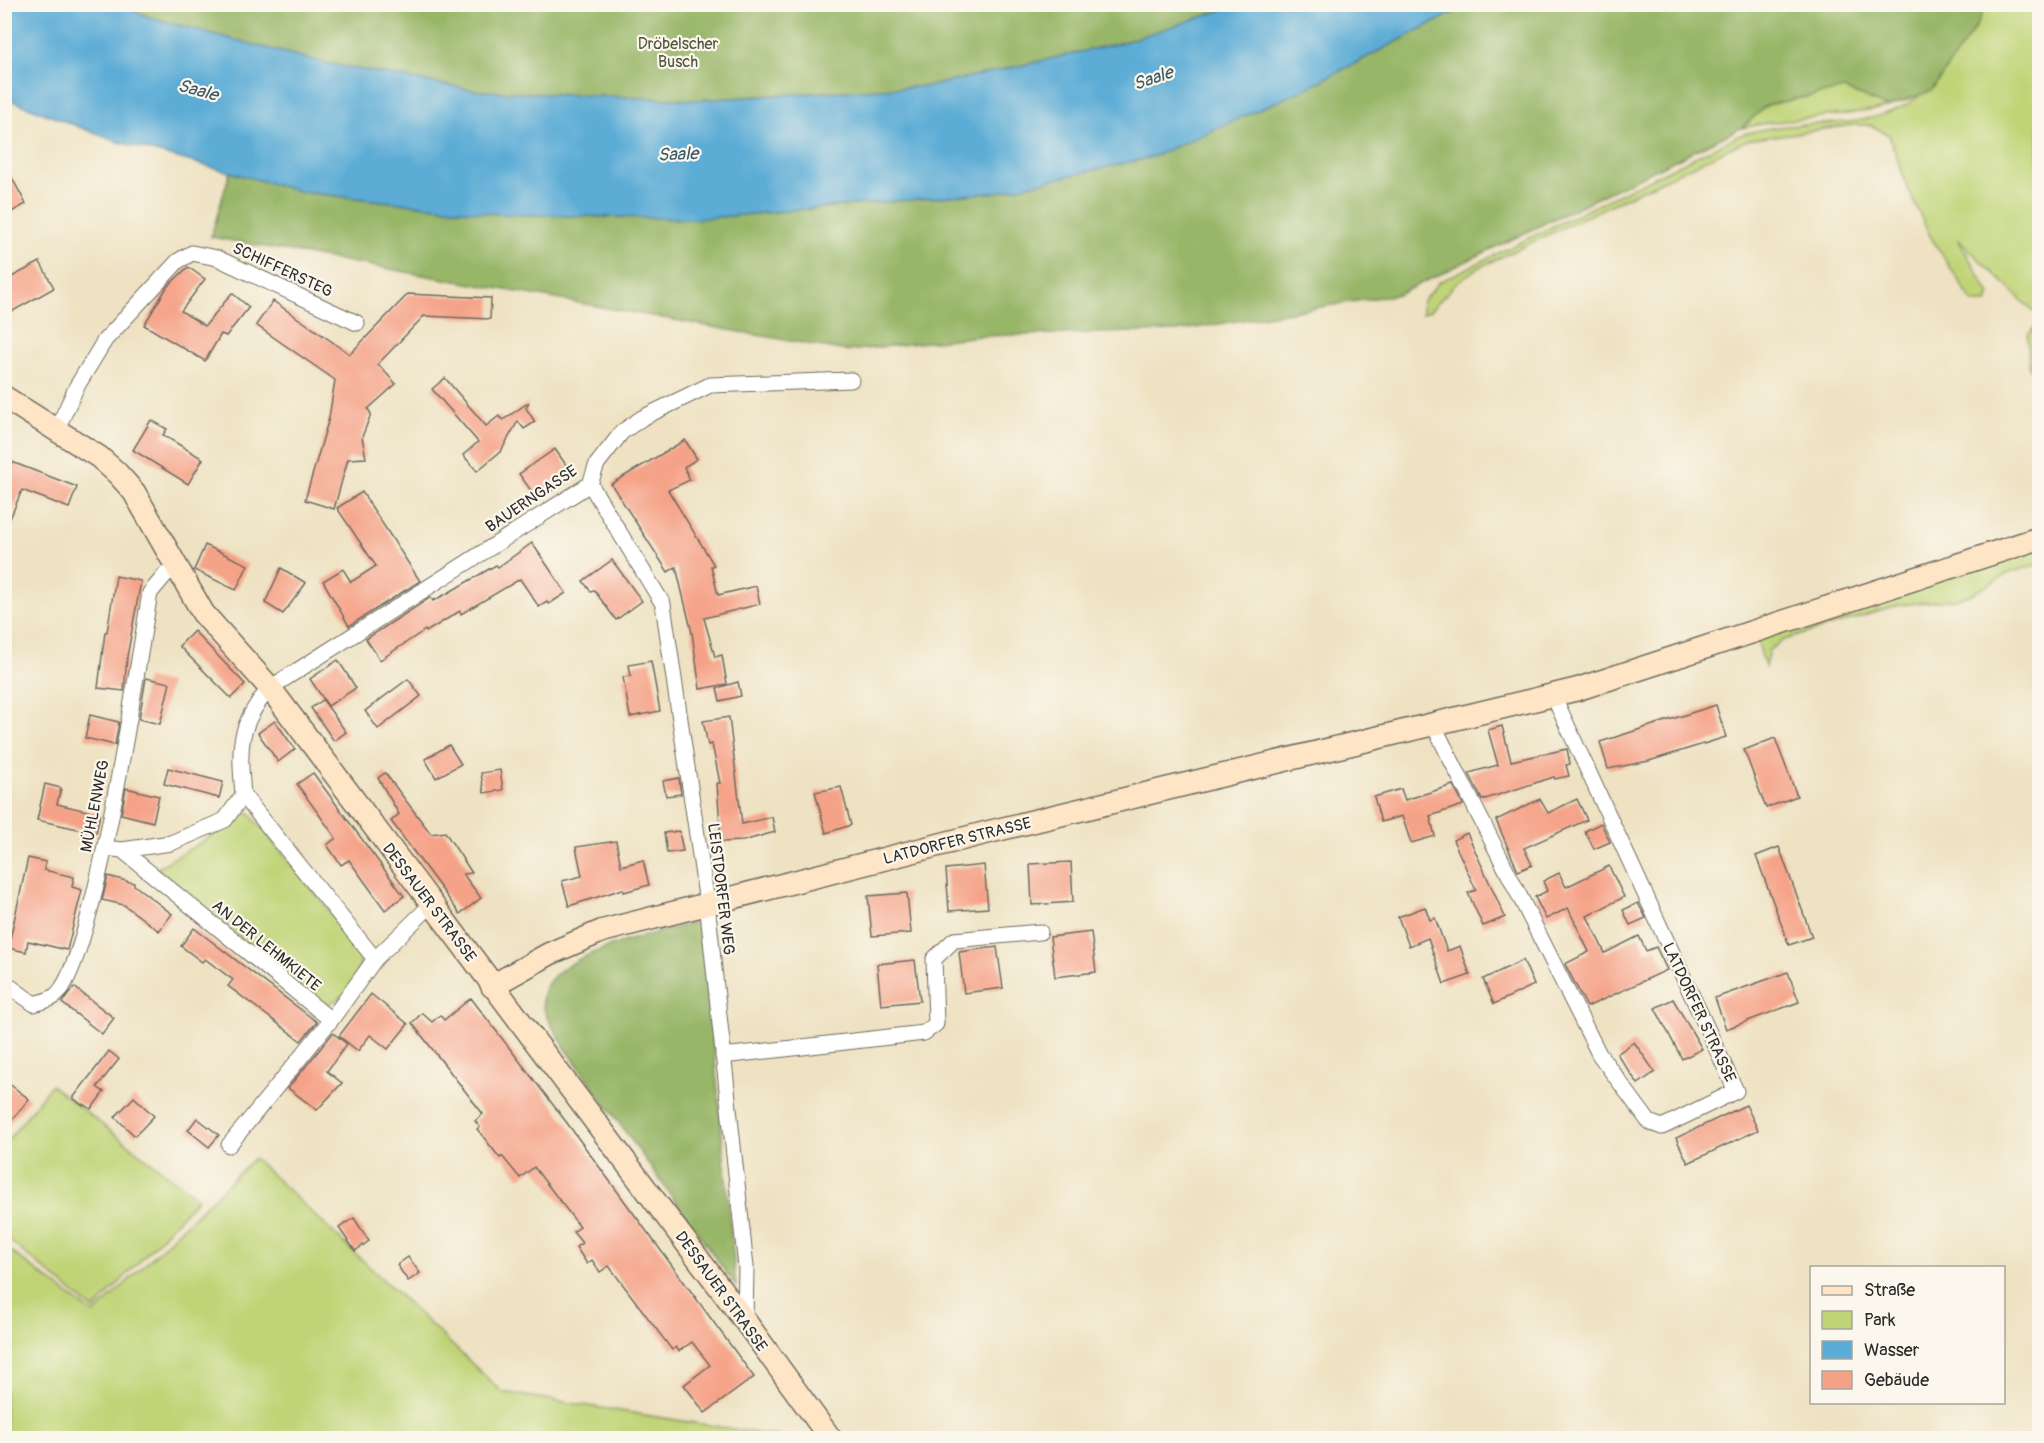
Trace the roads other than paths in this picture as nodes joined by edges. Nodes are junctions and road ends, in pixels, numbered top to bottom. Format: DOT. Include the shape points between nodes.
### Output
graph roads {
  1 [pos="357,323"];
  2 [pos="851,380"];
  3 [pos="4,397"];
  4 [pos="57,429"];
  5 [pos="590,484"];
  6 [pos="2040,538"];
  7 [pos="176,569"];
  8 [pos="270,688"];
  9 [pos="1553,695"];
  10 [pos="1433,724"];
  11 [pos="243,795"];
  12 [pos="105,848"];
  13 [pos="122,850"];
  14 [pos="707,903"];
  15 [pos="432,904"];
  16 [pos="1040,932"];
  17 [pos="375,959"];
  18 [pos="4,982"];
  19 [pos="492,986"];
  20 [pos="331,1020"];
  21 [pos="723,1056"];
  22 [pos="229,1145"];
  23 [pos="745,1321"];
  24 [pos="830,1438"];
  1 -- 4 [label="street, SCHIFFERSTEG" via="217,258 192,253 178,261 105,340"];
  2 -- 5 [label="street, BAUERNGASSE" via="710,385 622,432 597,464"];
  3 -- 4 [label="main road, DESSAUER STRASSE"];
  4 -- 7 [label="main road, DESSAUER STRASSE" via="99,458 134,492"];
  5 -- 8 [label="street, BAUERNGASSE"];
  5 -- 14 [label="street, LEISTDORFER WEG" via="663,604"];
  6 -- 9 [label="main road, LATDORFER STRASSE"];
  7 -- 8 [label="main road, DESSAUER STRASSE" via="202,613"];
  7 -- 12 [label="street, MÜHLENWEG" via="166,574 150,593"];
  8 -- 11 [label="street" via="246,723 240,748"];
  8 -- 15 [label="main road, DESSAUER STRASSE"];
  9 -- 10 [label="main road, LATDORFER STRASSE"];
  9 -- 10 [label="street, LATDORFER STRASSE" via="1737,1090 1662,1127 1649,1122 1599,1054"];
  10 -- 14 [label="main road, LATDORFER STRASSE"];
  11 -- 13 [label="street" via="225,820 171,843"];
  11 -- 17 [label="street"];
  12 -- 13 [label="street"];
  12 -- 18 [label="street, MÜHLENWEG" via="73,968 56,995 34,1004"];
  13 -- 20 [label="street, AN DER LEHMKIETE"];
  14 -- 19 [label="main road, LATDORFER STRASSE" via="602,931 549,954"];
  14 -- 21 [label="street, LEISTDORFER WEG"];
  15 -- 17 [label="street"];
  15 -- 19 [label="main road, DESSAUER STRASSE"];
  16 -- 21 [label="street" via="954,940 934,959 936,1024 924,1034"];
  17 -- 20 [label="street"];
  19 -- 23 [label="main road, DESSAUER STRASSE"];
  20 -- 22 [label="street"];
  21 -- 23 [label="street, LEISTDORFER WEG" via="746,1267"];
  23 -- 24 [label="main road, DESSAUER STRASSE"];
}
